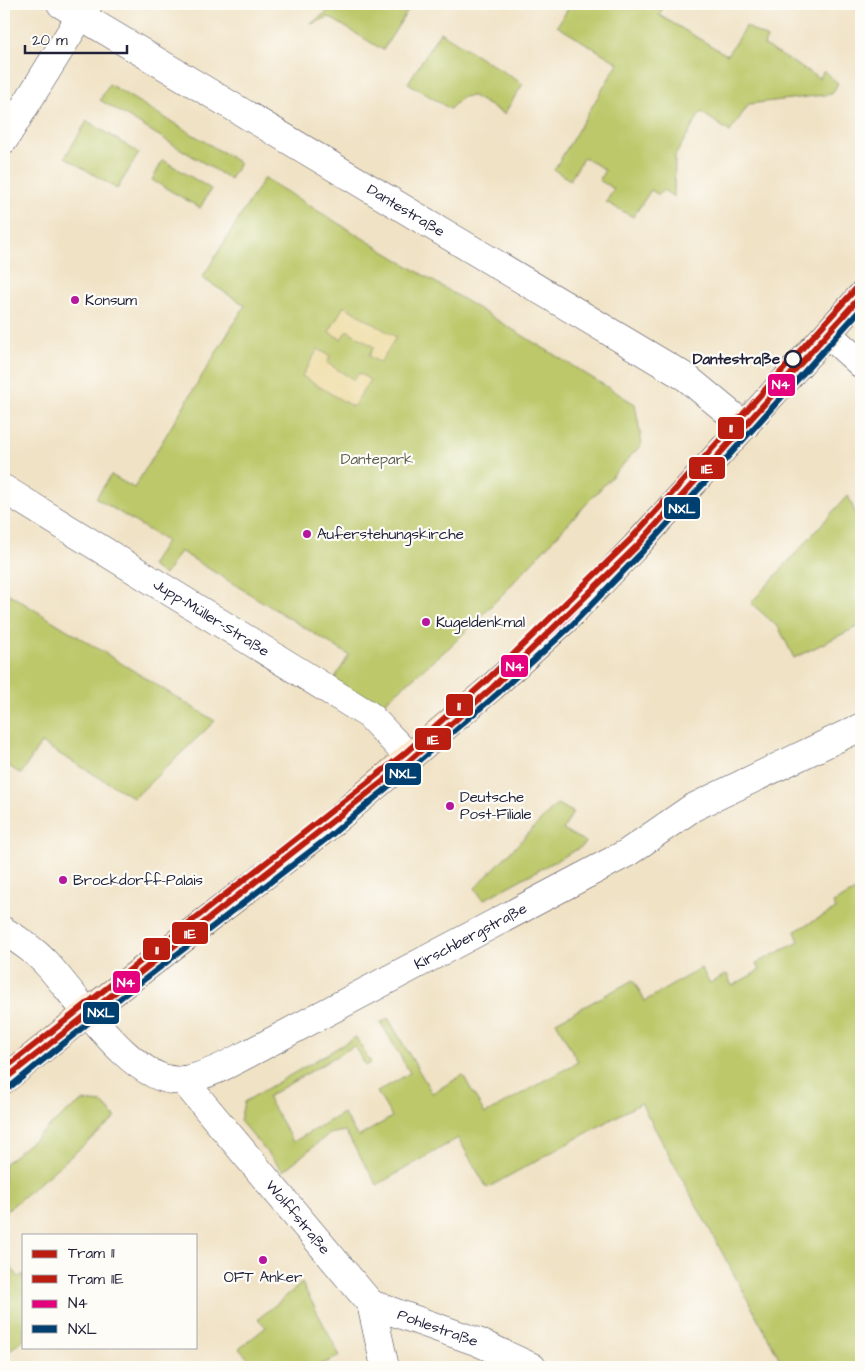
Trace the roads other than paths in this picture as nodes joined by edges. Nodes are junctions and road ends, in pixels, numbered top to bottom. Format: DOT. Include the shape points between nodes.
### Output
graph roads {
  1 [pos="76,8"];
  2 [pos="4,140"];
  3 [pos="861,296"];
  4 [pos="828,334"];
  5 [pos="861,364"];
  6 [pos="745,426"];
  7 [pos="4,489"];
  8 [pos="861,727"];
  9 [pos="410,758"];
  10 [pos="4,931"];
  11 [pos="88,1012"];
  12 [pos="4,1080"];
  13 [pos="183,1080"];
  14 [pos="371,1304"];
  15 [pos="385,1367"];
  16 [pos="532,1367"];
  1 -- 2 [label="street"];
  1 -- 6 [label="street, Dantestraße" via="687,378"];
  3 -- 4 [label="main road"];
  4 -- 5 [label="street"];
  4 -- 6 [label="main road"];
  6 -- 9 [label="main road" via="564,620 492,688"];
  7 -- 9 [label="street, Jupp-Müller-Straße" via="369,715"];
  8 -- 13 [label="street, Kirschbergstraße" via="692,808 627,853 261,1046 210,1072"];
  9 -- 11 [label="main road" via="326,829"];
  10 -- 11 [label="street, Kirschbergstraße" via="45,962"];
  11 -- 12 [label="main road"];
  11 -- 13 [label="street, Kirschbergstraße" via="140,1067 156,1075"];
  13 -- 14 [label="street, Wolffstraße"];
  14 -- 15 [label="street, Wolffstraße"];
  14 -- 16 [label="street, Pohlestraße" via="478,1342"];
}
